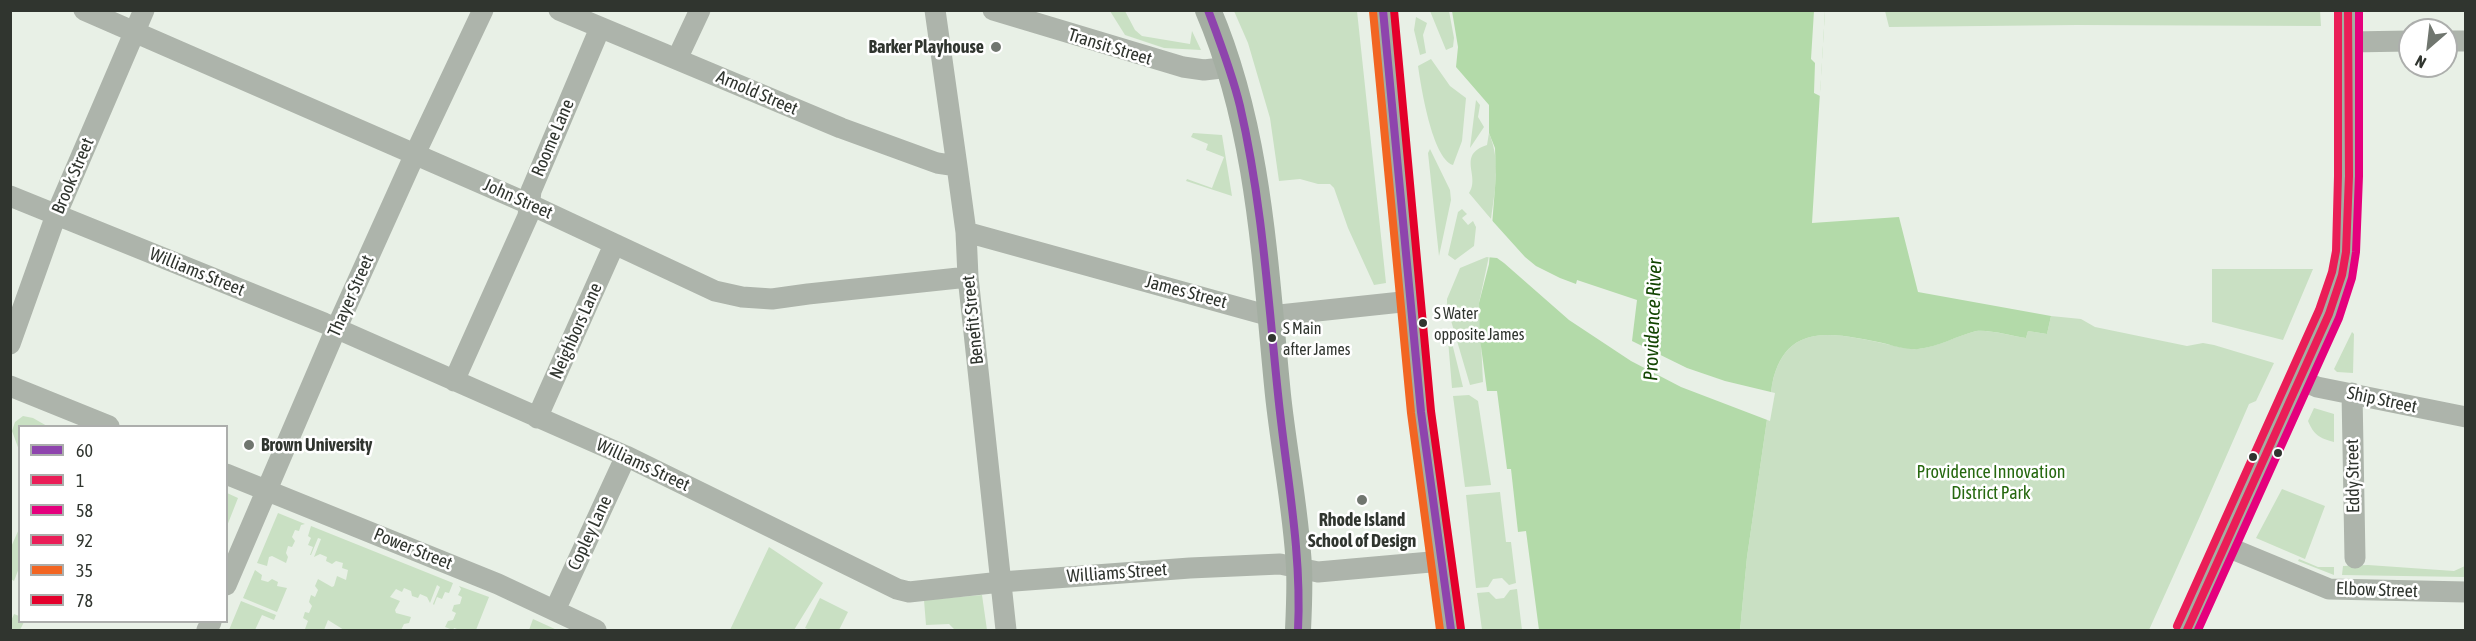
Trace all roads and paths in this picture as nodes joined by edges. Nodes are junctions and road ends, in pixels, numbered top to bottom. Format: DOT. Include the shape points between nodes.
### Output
graph roads {
  1 [pos="84,10"];
  2 [pos="144,10"];
  3 [pos="483,10"];
  4 [pos="559,10"];
  5 [pos="699,10"];
  6 [pos="935,10"];
  7 [pos="993,10"];
  8 [pos="1208,10"];
  9 [pos="1383,10"];
  10 [pos="2348,10"];
  11 [pos="600,28"];
  12 [pos="135,32"];
  13 [pos="2398,41"];
  14 [pos="2349,42"];
  15 [pos="677,59"];
  16 [pos="1230,67"];
  17 [pos="415,154"];
  18 [pos="957,166"];
  19 [pos="10,196"];
  20 [pos="529,204"];
  21 [pos="56,215"];
  22 [pos="966,232"];
  23 [pos="614,245"];
  24 [pos="968,277"];
  25 [pos="1411,301"];
  26 [pos="1270,316"];
  27 [pos="337,329"];
  28 [pos="10,344"];
  29 [pos="2299,379"];
  30 [pos="454,381"];
  31 [pos="10,386"];
  32 [pos="2352,393"];
  33 [pos="2466,417"];
  34 [pos="537,418"];
  35 [pos="107,425"];
  36 [pos="626,456"];
  37 [pos="228,475"];
  38 [pos="266,490"];
  39 [pos="2225,546"];
  40 [pos="2355,558"];
  41 [pos="1442,561"];
  42 [pos="1299,568"];
  43 [pos="228,580"];
  44 [pos="1000,582"];
  45 [pos="2466,592"];
  46 [pos="555,610"];
  47 [pos="596,630"];
  48 [pos="1006,630"];
  49 [pos="1298,630"];
  50 [pos="1451,630"];
  51 [pos="2187,630"];
  1 -- 12 [label="street, John Street"];
  2 -- 12 [label="street, Brook Street"];
  3 -- 17 [label="street, Thayer Street"];
  4 -- 11 [label="street, Arnold Street"];
  5 -- 15 [label="street"];
  6 -- 18 [label="street, Benefit Street"];
  7 -- 16 [label="street, Transit Street" via="1183,68"];
  8 -- 16 [label="main road"];
  9 -- 25 [label="main road"];
  10 -- 14 [label="main road"];
  11 -- 15 [label="street, Arnold Street"];
  11 -- 20 [label="street, Roome Lane" via="531,191"];
  12 -- 17 [label="street, John Street"];
  12 -- 21 [label="street, Brook Street"];
  13 -- 14 [label="street"];
  14 -- 29 [label="main road" via="2346,252 2329,314"];
  15 -- 18 [label="street, Arnold Street" via="841,128 937,163"];
  16 -- 26 [label="main road" via="1261,223"];
  17 -- 20 [label="street, John Street"];
  17 -- 27 [label="street, Thayer Street"];
  18 -- 22 [label="street, Benefit Street"];
  19 -- 21 [label="street, Williams Street"];
  20 -- 23 [label="street, John Street"];
  20 -- 30 [label="street, Roome Lane" via="528,216"];
  21 -- 27 [label="street, Williams Street"];
  21 -- 28 [label="street, Brook Street"];
  22 -- 24 [label="street, Benefit Street"];
  22 -- 26 [label="street, James Street"];
  23 -- 24 [label="street, John Street" via="715,291 742,297 772,299"];
  23 -- 34 [label="street, Neighbors Lane"];
  24 -- 44 [label="street, Benefit Street"];
  25 -- 26 [label="street, James Street"];
  25 -- 41 [label="main road" via="1421,412"];
  26 -- 42 [label="main road"];
  27 -- 30 [label="street, Williams Street"];
  27 -- 38 [label="street, Thayer Street"];
  29 -- 32 [label="street, Ship Street" via="2317,387"];
  29 -- 39 [label="main road"];
  30 -- 34 [label="street, Williams Street"];
  31 -- 35 [label="street"];
  32 -- 33 [label="street, Ship Street"];
  32 -- 40 [label="street, Eddy Street"];
  34 -- 36 [label="street, Williams Street"];
  36 -- 44 [label="street, Williams Street" via="897,589 909,592"];
  36 -- 46 [label="street, Copley Lane"];
  37 -- 38 [label="street, Power Street"];
  38 -- 43 [label="street, Thayer Street"];
  38 -- 46 [label="street, Power Street"];
  39 -- 45 [label="street, Elbow Street" via="2329,589"];
  39 -- 51 [label="main road"];
  41 -- 42 [label="street, Williams Street" via="1318,572"];
  41 -- 50 [label="main road"];
  42 -- 44 [label="street, Williams Street" via="1280,564 1190,568"];
  42 -- 49 [label="main road"];
  44 -- 48 [label="street, Benefit Street"];
  46 -- 47 [label="street, Power Street"];
}
